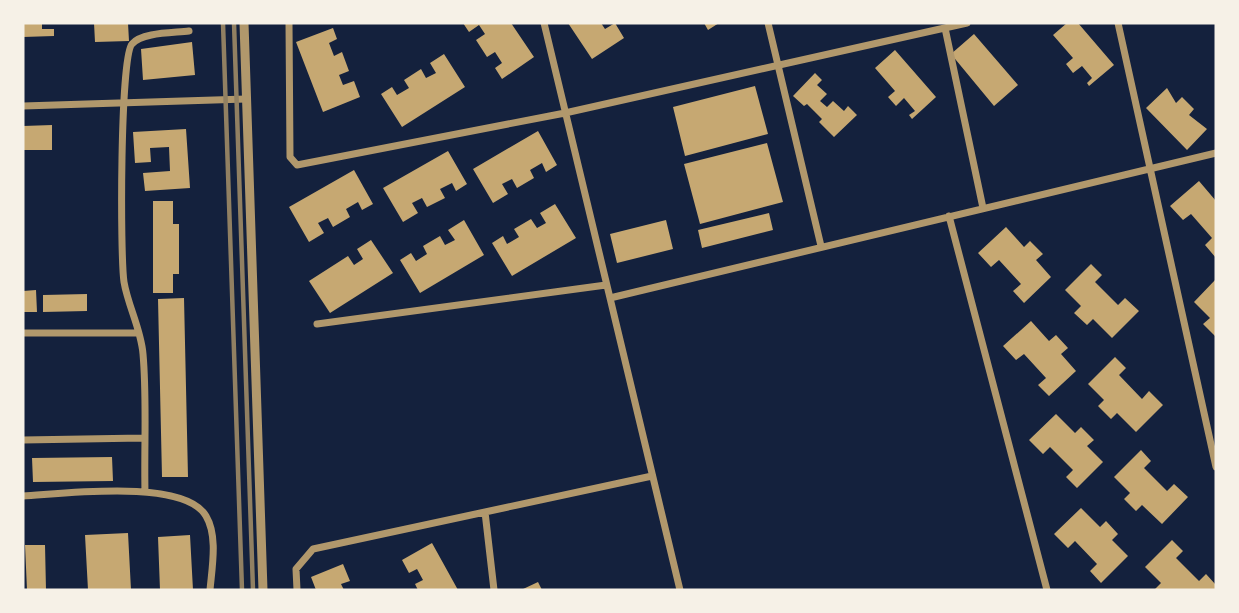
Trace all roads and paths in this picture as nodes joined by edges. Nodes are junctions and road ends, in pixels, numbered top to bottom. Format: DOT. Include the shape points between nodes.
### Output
graph roads {
  1 [pos="244,23"];
  2 [pos="289,23"];
  3 [pos="544,23"];
  4 [pos="768,23"];
  5 [pos="967,23"];
  6 [pos="1118,23"];
  7 [pos="945,28"];
  8 [pos="189,31"];
  9 [pos="778,66"];
  10 [pos="246,99"];
  11 [pos="124,102"];
  12 [pos="23,106"];
  13 [pos="565,113"];
  14 [pos="1216,153"];
  15 [pos="1150,170"];
  16 [pos="983,208"];
  17 [pos="949,216"];
  18 [pos="821,246"];
  19 [pos="606,285"];
  20 [pos="610,298"];
  21 [pos="317,324"];
  22 [pos="23,333"];
  23 [pos="138,333"];
  24 [pos="143,438"];
  25 [pos="23,440"];
  26 [pos="1216,467"];
  27 [pos="652,476"];
  28 [pos="145,492"];
  29 [pos="23,496"];
  30 [pos="485,512"];
  31 [pos="210,590"];
  32 [pos="263,590"];
  33 [pos="297,590"];
  34 [pos="494,590"];
  35 [pos="680,590"];
  36 [pos="1047,590"];
  1 -- 10 [label="street"];
  2 -- 13 [label="street" via="290,158 298,165"];
  3 -- 13 [label="street"];
  4 -- 9 [label="street"];
  5 -- 7 [label="street"];
  6 -- 15 [label="street"];
  7 -- 9 [label="street"];
  7 -- 16 [label="street"];
  8 -- 11 [label="street" via="132,43"];
  9 -- 13 [label="street"];
  9 -- 18 [label="street"];
  10 -- 11 [label="street"];
  10 -- 32 [label="street"];
  11 -- 12 [label="street"];
  11 -- 23 [label="street" via="122,261"];
  13 -- 19 [label="street"];
  14 -- 15 [label="street"];
  15 -- 16 [label="street"];
  15 -- 26 [label="street"];
  16 -- 17 [label="street"];
  17 -- 18 [label="street"];
  17 -- 36 [label="street"];
  18 -- 20 [label="street"];
  19 -- 20 [label="street"];
  19 -- 21 [label="street"];
  20 -- 27 [label="street"];
  22 -- 23 [label="street"];
  23 -- 24 [label="street" via="144,355"];
  24 -- 25 [label="street"];
  24 -- 28 [label="street"];
  27 -- 30 [label="street"];
  27 -- 35 [label="street"];
  28 -- 29 [label="street"];
  28 -- 31 [label="street" via="181,499 205,513 213,539"];
  30 -- 33 [label="street" via="313,549 296,569"];
  30 -- 34 [label="street"];
}
